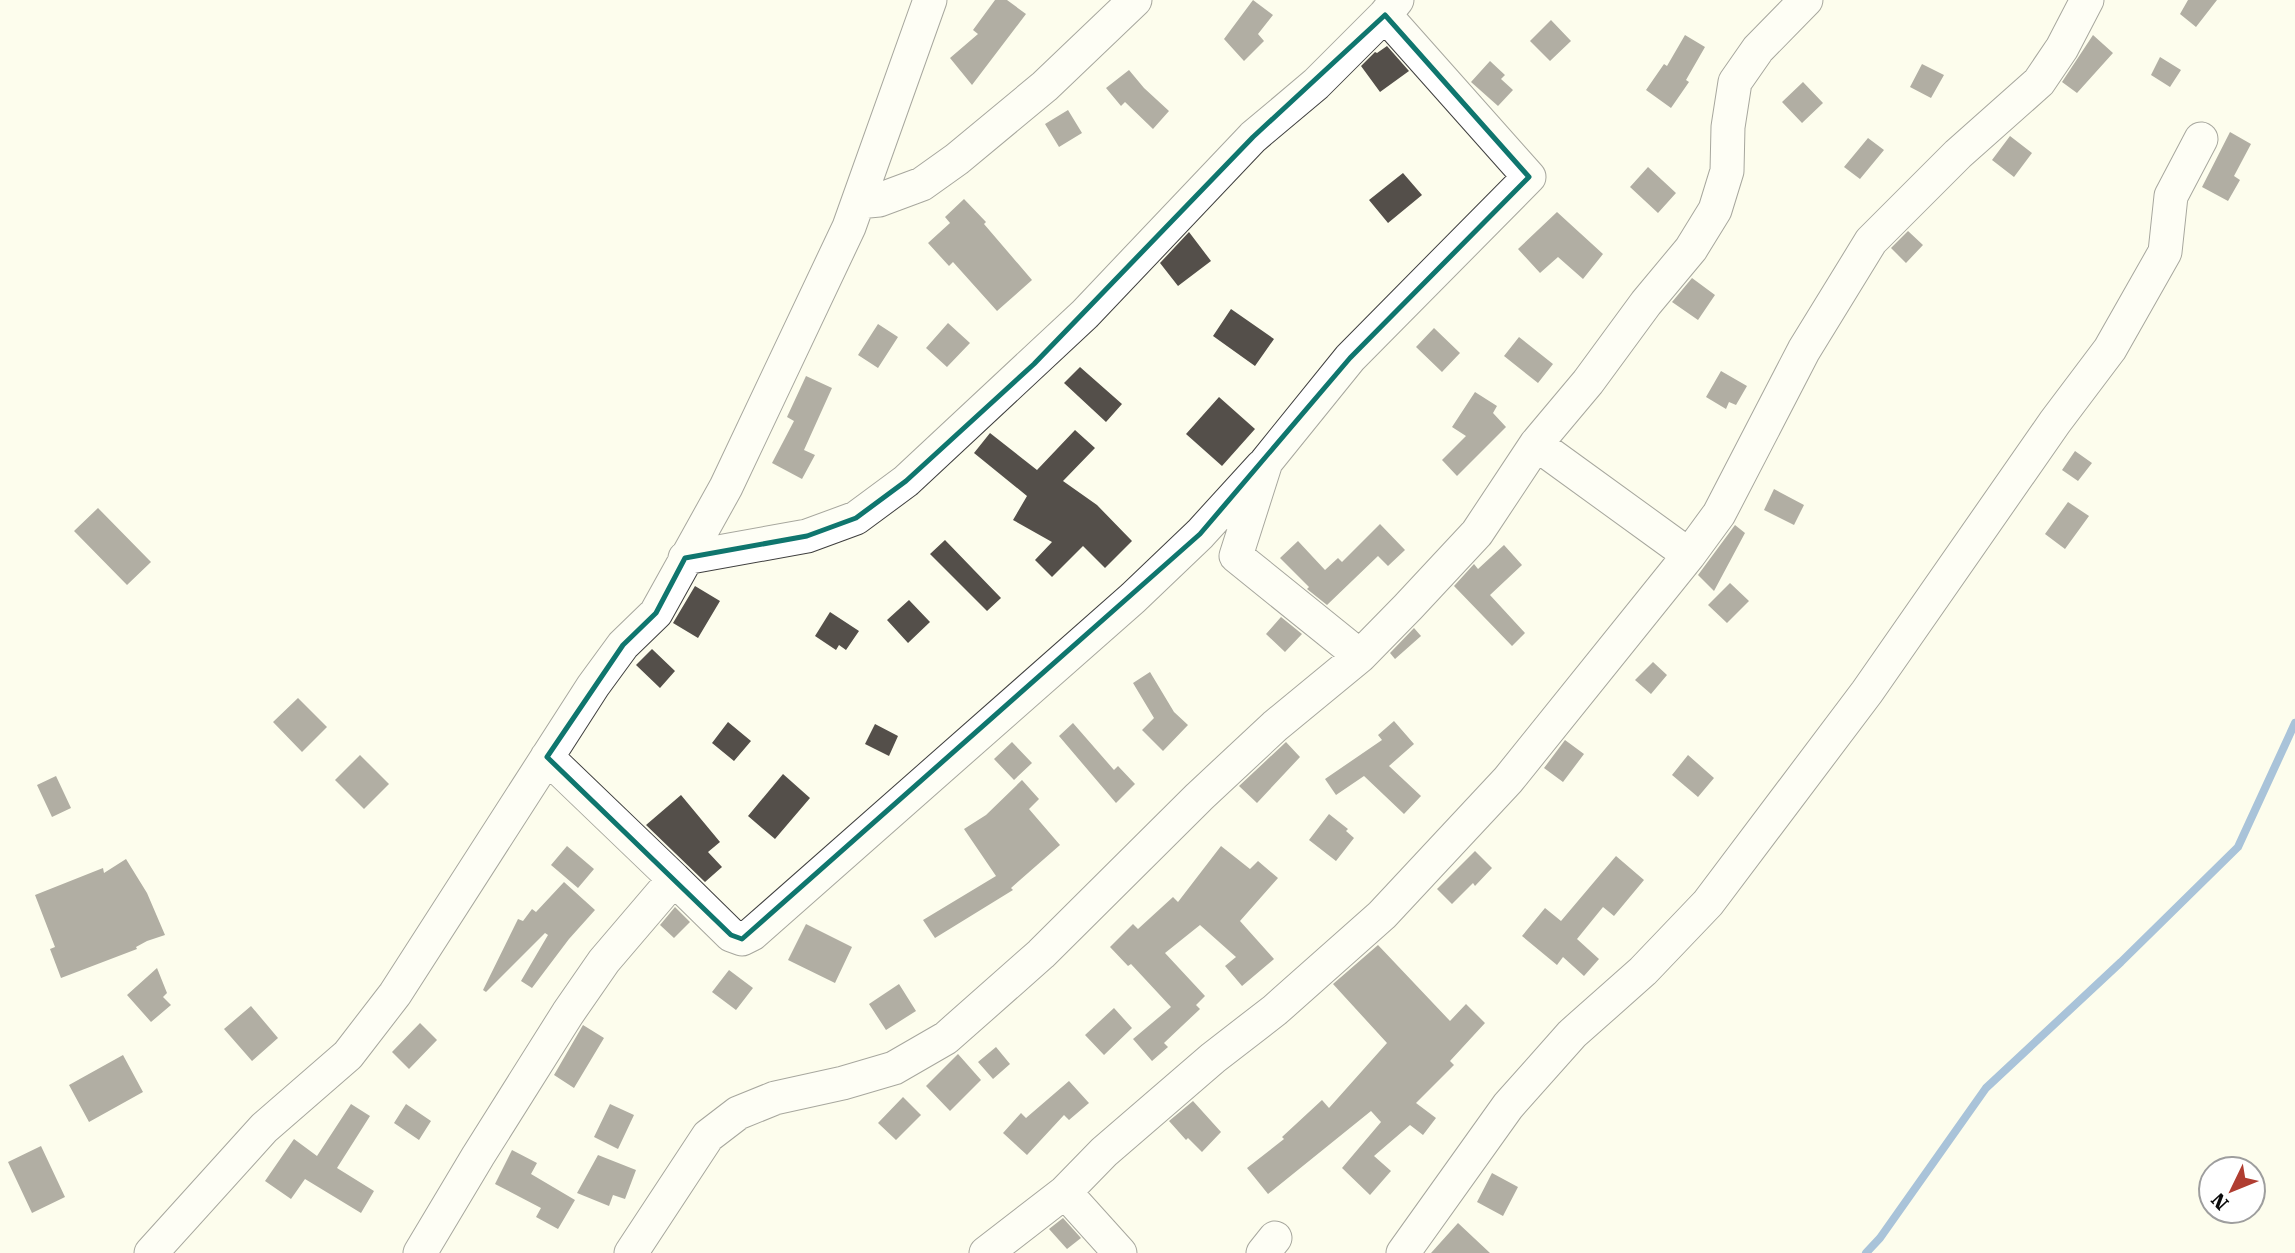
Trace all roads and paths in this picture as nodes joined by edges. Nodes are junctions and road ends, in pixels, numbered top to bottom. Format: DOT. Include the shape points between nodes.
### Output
graph roads {
  1 [pos="930,0"];
  2 [pos="1135,0"];
  3 [pos="1805,0"];
  4 [pos="2087,0"];
  5 [pos="1391,8"];
  6 [pos="2201,139"];
  7 [pos="858,202"];
  8 [pos="1536,444"];
  9 [pos="1266,462"];
  10 [pos="1689,555"];
  11 [pos="685,558"];
  12 [pos="1360,656"];
  13 [pos="547,757"];
  14 [pos="674,879"];
  15 [pos="1065,1192"];
  16 [pos="151,1253"];
  17 [pos="420,1253"];
  18 [pos="631,1253"];
  19 [pos="986,1253"];
  20 [pos="1120,1253"];
  21 [pos="1403,1253"];
  1 -- 7 [label="street"];
  2 -- 7 [label="street" via="1045,86 957,159 922,184 879,200"];
  3 -- 8 [label="street" via="1758,49 1735,82 1727,171 1715,210 1691,249"];
  4 -- 10 [label="street" via="2039,82 1871,241 1804,350 1719,514"];
  5 -- 9 [label="street" via="1529,177 1350,358"];
  5 -- 11 [label="street" via="1316,84 1253,137 1034,364 906,481 856,518 807,537"];
  6 -- 21 [label="street" via="2171,196 2165,252 2110,349 1867,692 1708,903 1643,971 1572,1034 1508,1106"];
  7 -- 11 [label="street" via="726,487"];
  8 -- 10 [label="street"];
  8 -- 12 [label="street" via="1477,533"];
  9 -- 12 [label="street" via="1236,556"];
  9 -- 14 [label="street" via="1133,598 752,934 742,939 731,936"];
  10 -- 15 [label="street" via="1508,780 1382,915 1104,1152"];
  11 -- 13 [label="street" via="656,613 623,645"];
  12 -- 18 [label="street" via="1275,726 1041,954 946,1038 894,1068 775,1098 737,1113 708,1136"];
  13 -- 14 [label="street"];
  13 -- 16 [label="street" via="395,994 348,1055 264,1128"];
  14 -- 17 [label="street" via="604,961 568,1013"];
  15 -- 19 [label="street"];
  15 -- 20 [label="street"];
}
